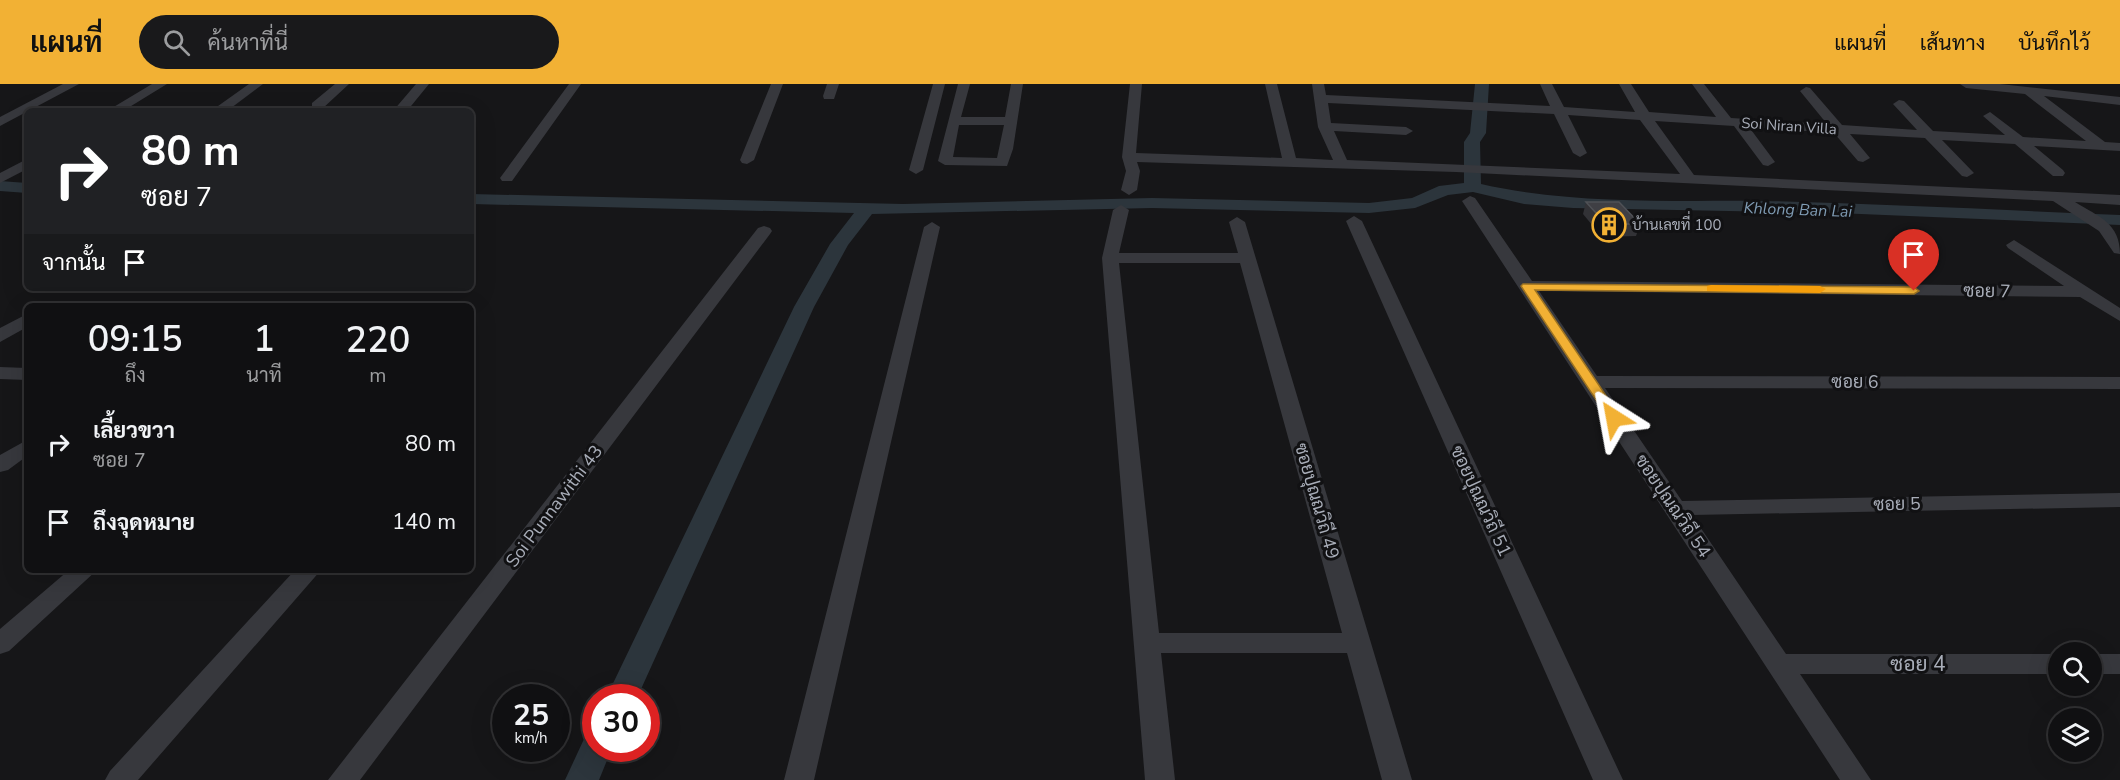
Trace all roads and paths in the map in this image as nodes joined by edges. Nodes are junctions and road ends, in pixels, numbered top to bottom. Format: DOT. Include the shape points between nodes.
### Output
graph roads {
  1 [pos="74,84"];
  2 [pos="161,84"];
  3 [pos="257,84"];
  4 [pos="343,84"];
  5 [pos="423,84"];
  6 [pos="575,84"];
  7 [pos="777,84"];
  8 [pos="939,84"];
  9 [pos="964,84"];
  10 [pos="1017,84"];
  11 [pos="1136,84"];
  12 [pos="1271,84"];
  13 [pos="1318,84"];
  14 [pos="1546,84"];
  15 [pos="1625,84"];
  16 [pos="1698,84"];
  17 [pos="1966,84"];
  18 [pos="1985,85"];
  19 [pos="1806,91"];
  20 [pos="2029,92"];
  21 [pos="1320,99"];
  22 [pos="2120,101"];
  23 [pos="1899,104"];
  24 [pos="317,106"];
  25 [pos="27,108"];
  26 [pos="119,108"];
  27 [pos="222,108"];
  28 [pos="403,108"];
  29 [pos="24,110"];
  30 [pos="1558,112"];
  31 [pos="1990,116"];
  32 [pos="1646,117"];
  33 [pos="953,121"];
  34 [pos="1009,121"];
  35 [pos="0,122"];
  36 [pos="1733,123"];
  37 [pos="1325,127"];
  38 [pos="1838,130"];
  39 [pos="1406,131"];
  40 [pos="1929,135"];
  41 [pos="2019,141"];
  42 [pos="2102,146"];
  43 [pos="2120,147"];
  44 [pos="1580,153"];
  45 [pos="1129,157"];
  46 [pos="1863,158"];
  47 [pos="747,160"];
  48 [pos="1290,162"];
  49 [pos="1768,162"];
  50 [pos="1342,164"];
  51 [pos="24,165"];
  52 [pos="916,170"];
  53 [pos="1966,173"];
  54 [pos="2058,173"];
  55 [pos="1687,174"];
  56 [pos="507,178"];
  57 [pos="0,179"];
  58 [pos="1129,190"];
  59 [pos="2057,198"];
  60 [pos="2120,200"];
  61 [pos="1470,201"];
  62 [pos="1121,210"];
  63 [pos="1236,222"];
  64 [pos="1354,222"];
  65 [pos="932,227"];
  66 [pos="764,231"];
  67 [pos="2014,245"];
  68 [pos="2120,249"];
  69 [pos="1110,258"];
  70 [pos="1247,258"];
  71 [pos="1527,286"];
  72 [pos="2087,292"];
  73 [pos="2120,316"];
  74 [pos="24,321"];
  75 [pos="0,336"];
  76 [pos="0,373"];
  77 [pos="24,374"];
  78 [pos="1590,382"];
  79 [pos="2120,383"];
  80 [pos="24,448"];
  81 [pos="0,465"];
  82 [pos="2120,500"];
  83 [pos="1674,508"];
  84 [pos="82,573"];
  85 [pos="306,573"];
  86 [pos="1358,643"];
  87 [pos="0,644"];
  88 [pos="1147,644"];
  89 [pos="1778,664"];
  90 [pos="2048,664"];
  91 [pos="2102,664"];
  92 [pos="2120,664"];
  93 [pos="120,780"];
  94 [pos="343,780"];
  95 [pos="799,780"];
  96 [pos="1160,780"];
  97 [pos="1397,780"];
  98 [pos="1608,780"];
  99 [pos="1856,780"];
  1 -- 25 [label="street"];
  2 -- 26 [label="street"];
  3 -- 27 [label="street"];
  4 -- 24 [label="street"];
  5 -- 28 [label="street"];
  6 -- 56 [label="street"];
  7 -- 47 [label="street"];
  8 -- 52 [label="street"];
  9 -- 33 [label="street"];
  10 -- 34 [label="street"];
  11 -- 45 [label="street"];
  12 -- 48 [label="street"];
  13 -- 21 [label="street"];
  14 -- 30 [label="street"];
  15 -- 32 [label="street"];
  16 -- 36 [label="street"];
  17 -- 18 [label="street"];
  18 -- 20 [label="street"];
  19 -- 38 [label="street"];
  20 -- 22 [label="street"];
  20 -- 42 [label="street"];
  21 -- 30 [label="street, Soi Niran Villa"];
  21 -- 37 [label="street"];
  23 -- 40 [label="street"];
  29 -- 35 [label="street"];
  30 -- 32 [label="street, Soi Niran Villa"];
  30 -- 44 [label="street"];
  31 -- 41 [label="street"];
  32 -- 36 [label="street, Soi Niran Villa"];
  32 -- 55 [label="street"];
  33 -- 34 [label="street"];
  33 -- 34 [label="street" via="945,161 999,164 1006,155"];
  36 -- 38 [label="street, Soi Niran Villa"];
  36 -- 49 [label="street"];
  37 -- 39 [label="street"];
  37 -- 50 [label="street"];
  38 -- 40 [label="street, Soi Niran Villa"];
  38 -- 46 [label="street"];
  40 -- 41 [label="street, Soi Niran Villa"];
  40 -- 53 [label="street"];
  41 -- 42 [label="street, Soi Niran Villa"];
  41 -- 54 [label="street"];
  42 -- 43 [label="street, Soi Niran Villa"];
  45 -- 48 [label="street"];
  45 -- 58 [label="street" via="1133,171"];
  48 -- 50 [label="street"];
  50 -- 59 [label="street"];
  51 -- 57 [label="street"];
  59 -- 60 [label="street"];
  59 -- 68 [label="street" via="2105,228"];
  61 -- 71 [label="street, ซอยปุณณวิถี 54"];
  62 -- 69 [label="street"];
  63 -- 70 [label="street, ซอยปุณณวิถี 49"];
  64 -- 98 [label="street, ซอยปุณณวิถี 51"];
  65 -- 95 [label="street"];
  66 -- 94 [label="street, Soi Punnawithi 43"];
  67 -- 72 [label="street"];
  69 -- 70 [label="street"];
  69 -- 88 [label="street"];
  70 -- 86 [label="street, ซอยปุณณวิถี 49"];
  71 -- 72 [label="street, ซอย 7"];
  71 -- 78 [label="street, ซอยปุณณวิถี 54"];
  72 -- 73 [label="street"];
  74 -- 75 [label="street"];
  76 -- 77 [label="street"];
  78 -- 79 [label="street, ซอย 6"];
  78 -- 83 [label="street, ซอยปุณณวิถี 54"];
  80 -- 81 [label="street"];
  82 -- 83 [label="street, ซอย 5"];
  83 -- 89 [label="street, ซอยปุณณวิถี 54"];
  84 -- 87 [label="street"];
  85 -- 93 [label="street"];
  86 -- 88 [label="street"];
  86 -- 97 [label="street, ซอยปุณณวิถี 49"];
  88 -- 96 [label="street"];
  89 -- 90 [label="street, ซอย 4"];
  89 -- 99 [label="street, ซอยปุณณวิถี 54"];
  91 -- 92 [label="street"];
}
